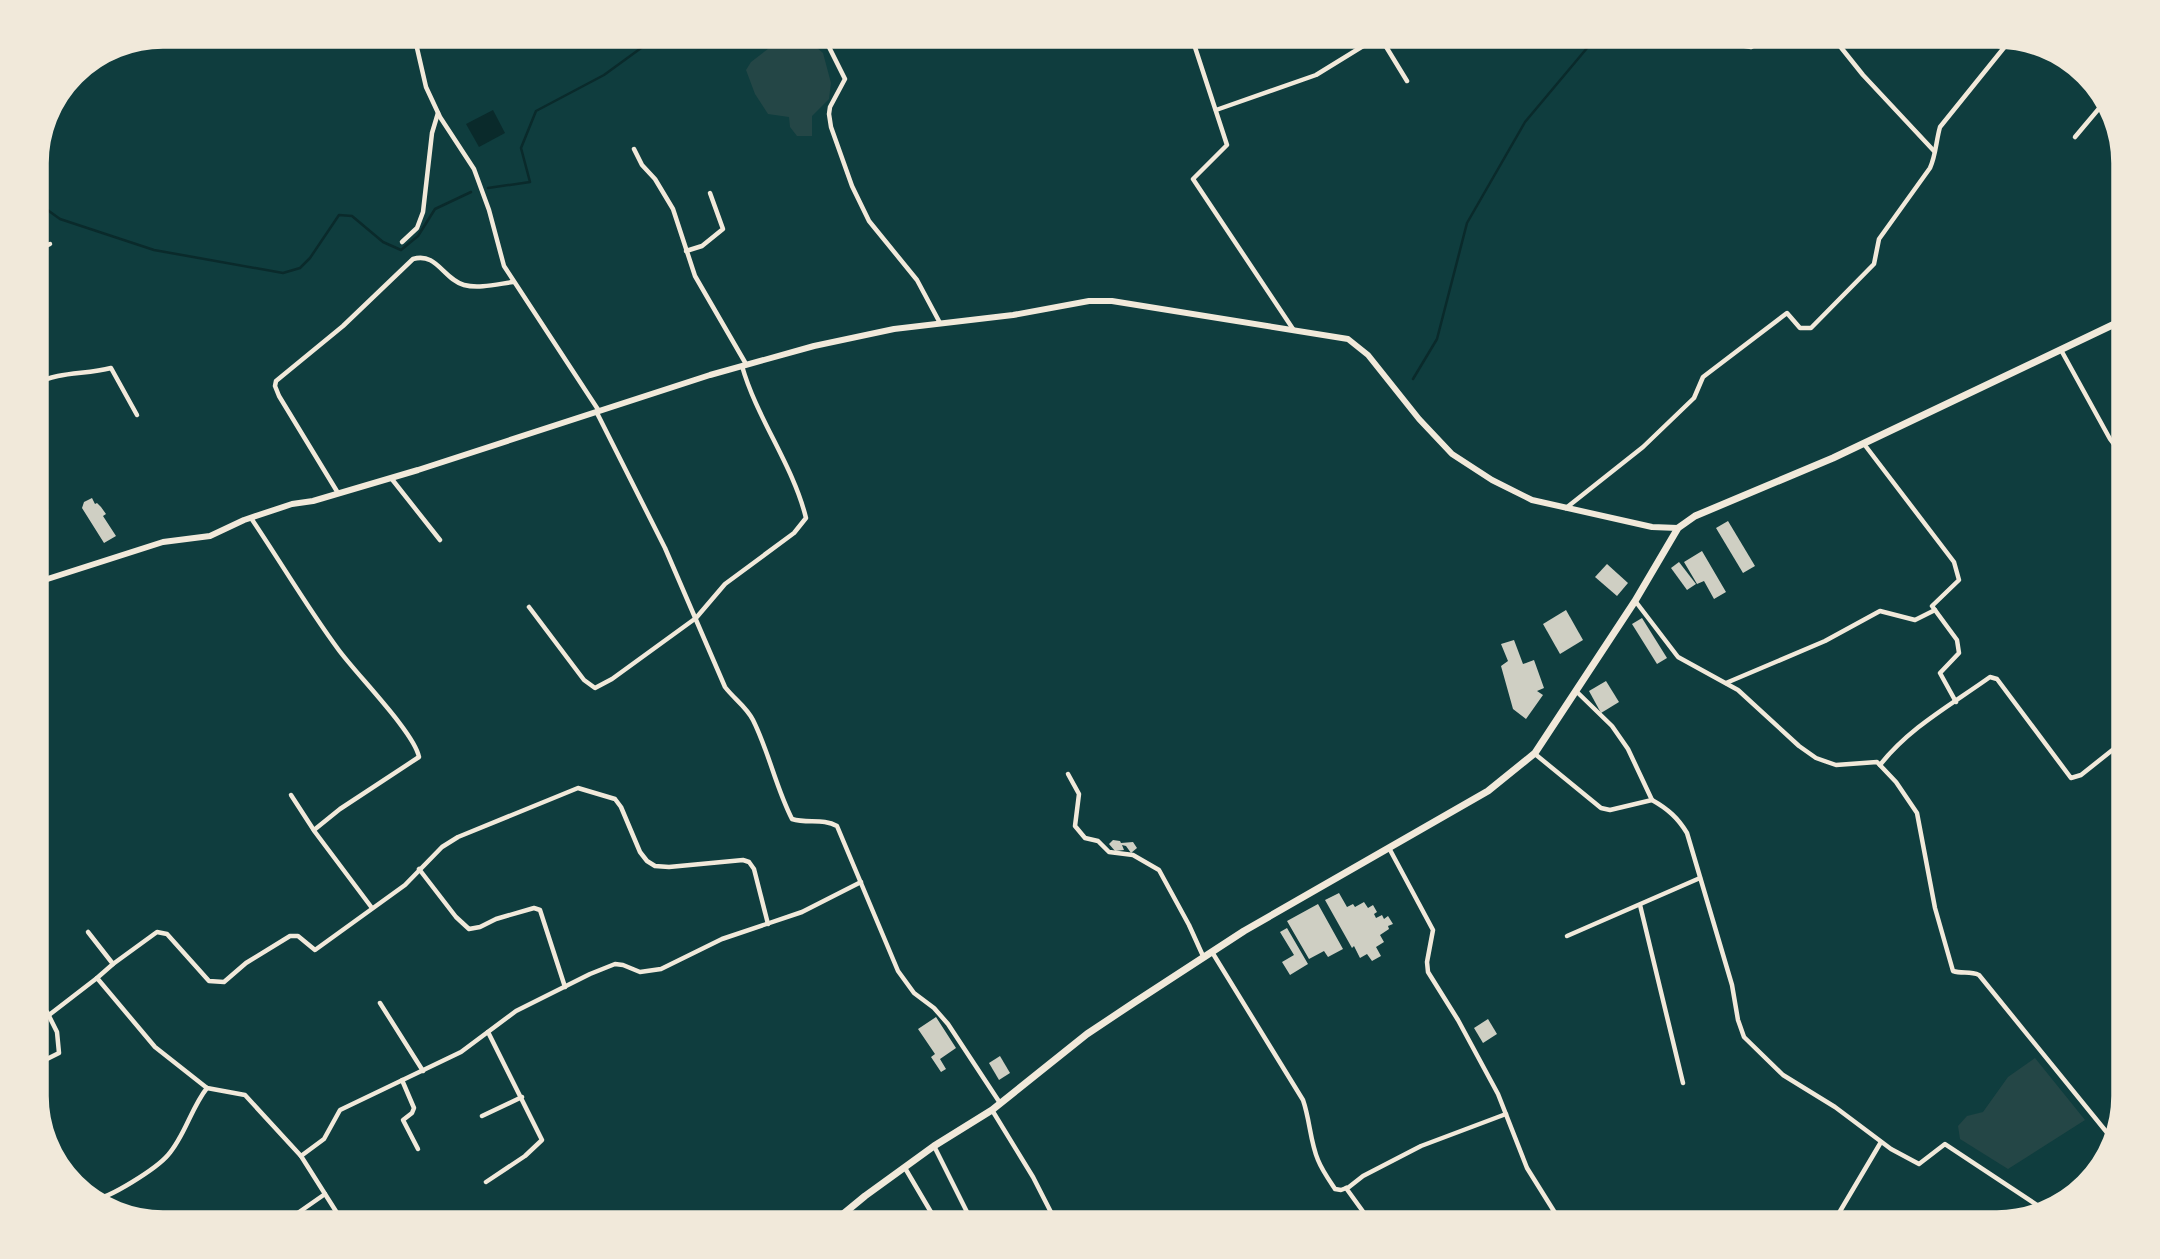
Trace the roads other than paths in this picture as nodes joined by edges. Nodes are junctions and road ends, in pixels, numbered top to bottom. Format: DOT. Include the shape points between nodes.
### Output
graph roads {
  1 [pos="417,47"];
  2 [pos="829,47"];
  3 [pos="1195,47"];
  4 [pos="1362,47"];
  5 [pos="1386,47"];
  6 [pos="1840,47"];
  7 [pos="2004,48"];
  8 [pos="1407,81"];
  9 [pos="2099,108"];
  10 [pos="1216,110"];
  11 [pos="438,112"];
  12 [pos="2074,137"];
  13 [pos="634,149"];
  14 [pos="1935,151"];
  15 [pos="710,193"];
  16 [pos="402,242"];
  17 [pos="50,244"];
  18 [pos="47,245"];
  19 [pos="686,251"];
  20 [pos="513,282"];
  21 [pos="940,323"];
  22 [pos="2113,324"];
  23 [pos="1294,330"];
  24 [pos="2061,350"];
  25 [pos="744,365"];
  26 [pos="47,379"];
  27 [pos="598,412"];
  28 [pos="137,415"];
  29 [pos="2113,443"];
  30 [pos="1864,444"];
  31 [pos="391,478"];
  32 [pos="338,493"];
  33 [pos="1566,508"];
  34 [pos="251,517"];
  35 [pos="1678,528"];
  36 [pos="440,540"];
  37 [pos="47,579"];
  38 [pos="1635,601"];
  39 [pos="529,607"];
  40 [pos="1936,610"];
  41 [pos="696,618"];
  42 [pos="1725,683"];
  43 [pos="1576,691"];
  44 [pos="1956,702"];
  45 [pos="2113,750"];
  46 [pos="1535,753"];
  47 [pos="1880,765"];
  48 [pos="1068,774"];
  49 [pos="291,795"];
  50 [pos="1652,800"];
  51 [pos="314,830"];
  52 [pos="1388,846"];
  53 [pos="419,869"];
  54 [pos="1700,878"];
  55 [pos="861,882"];
  56 [pos="1640,905"];
  57 [pos="372,908"];
  58 [pos="768,924"];
  59 [pos="88,932"];
  60 [pos="1567,936"];
  61 [pos="1213,952"];
  62 [pos="1204,957"];
  63 [pos="113,964"];
  64 [pos="97,978"];
  65 [pos="565,987"];
  66 [pos="380,1003"];
  67 [pos="47,1012"];
  68 [pos="49,1015"];
  69 [pos="488,1032"];
  70 [pos="47,1059"];
  71 [pos="423,1071"];
  72 [pos="402,1080"];
  73 [pos="1683,1083"];
  74 [pos="207,1088"];
  75 [pos="522,1097"];
  76 [pos="1001,1104"];
  77 [pos="992,1110"];
  78 [pos="1506,1114"];
  79 [pos="482,1116"];
  80 [pos="2107,1132"];
  81 [pos="1881,1142"];
  82 [pos="934,1146"];
  83 [pos="418,1149"];
  84 [pos="301,1156"];
  85 [pos="905,1168"];
  86 [pos="486,1182"];
  87 [pos="1346,1188"];
  88 [pos="325,1194"];
  89 [pos="105,1196"];
  90 [pos="2036,1205"];
  91 [pos="299,1212"];
  92 [pos="336,1212"];
  93 [pos="847,1212"];
  94 [pos="931,1212"];
  95 [pos="967,1212"];
  96 [pos="1051,1212"];
  97 [pos="1363,1212"];
  98 [pos="1554,1212"];
  99 [pos="1840,1212"];
  1 -- 11 [label="street" via="426,87"];
  2 -- 21 [label="street" via="845,79 830,107 831,127 852,186 869,221 917,280"];
  3 -- 10 [label="street"];
  4 -- 10 [label="street" via="1317,75"];
  5 -- 8 [label="street"];
  6 -- 14 [label="street"];
  7 -- 14 [label="street" via="1940,127"];
  9 -- 12 [label="street"];
  10 -- 23 [label="street" via="1227,145 1193,179"];
  11 -- 16 [label="street" via="423,212 417,228"];
  11 -- 20 [label="street" via="474,169"];
  13 -- 19 [label="street" via="673,209"];
  14 -- 33 [label="street" via="1930,168 1879,239 1874,264 1858,283 1811,328 1800,328 1787,313 1703,377 1694,398 1643,447"];
  15 -- 19 [label="street" via="723,229 702,246"];
  17 -- 18 [label="street"];
  19 -- 25 [label="street"];
  20 -- 27 [label="street"];
  20 -- 32 [label="street" via="464,285 434,260 413,259 276,381 279,396"];
  21 -- 23 [label="main road" via="1112,301"];
  21 -- 25 [label="main road" via="814,346"];
  22 -- 24 [label="highway"];
  23 -- 33 [label="main road" via="1348,338 1368,355 1452,454 1532,500"];
  24 -- 29 [label="street"];
  24 -- 30 [label="highway"];
  25 -- 27 [label="main road"];
  25 -- 41 [label="street" via="806,518 785,540 725,584"];
  26 -- 28 [label="street" via="111,368"];
  27 -- 31 [label="main road"];
  27 -- 41 [label="street"];
  30 -- 35 [label="highway" via="1695,516"];
  30 -- 40 [label="street" via="1954,562 1959,580 1932,606"];
  31 -- 32 [label="main road"];
  31 -- 36 [label="street"];
  32 -- 34 [label="main road"];
  33 -- 35 [label="main road" via="1652,527"];
  34 -- 37 [label="main road" via="210,536 163,542"];
  34 -- 51 [label="street" via="338,649 418,752 419,757"];
  35 -- 38 [label="highway"];
  38 -- 42 [label="street" via="1678,657"];
  38 -- 43 [label="highway"];
  39 -- 41 [label="street" via="595,688"];
  40 -- 42 [label="street" via="1915,620 1880,611 1825,641"];
  40 -- 44 [label="street" via="1957,640 1959,653 1940,673"];
  41 -- 55 [label="street" via="725,687 753,719 792,819 837,826"];
  42 -- 47 [label="street" via="1816,758 1836,765"];
  43 -- 46 [label="highway"];
  43 -- 50 [label="street" via="1612,726"];
  44 -- 45 [label="street" via="1990,677 1997,679 2071,778"];
  44 -- 47 [label="street" via="1905,736"];
  46 -- 50 [label="street" via="1601,808"];
  46 -- 52 [label="highway" via="1488,790"];
  47 -- 80 [label="street" via="1917,813 1935,908 1953,971 1979,975"];
  48 -- 62 [label="street" via="1079,794 1075,826 1109,852 1133,855 1159,870"];
  49 -- 51 [label="street"];
  50 -- 54 [label="street" via="1687,833"];
  51 -- 57 [label="street"];
  52 -- 61 [label="highway"];
  52 -- 78 [label="street" via="1433,930 1428,972"];
  53 -- 57 [label="street" via="405,886"];
  53 -- 58 [label="street" via="458,837 578,789 615,799 640,852 655,866 749,862"];
  53 -- 65 [label="street" via="469,929 540,910"];
  54 -- 56 [label="street"];
  54 -- 81 [label="street" via="1744,1037 1783,1075"];
  55 -- 58 [label="street"];
  55 -- 76 [label="street" via="898,971 948,1024"];
  56 -- 60 [label="street"];
  56 -- 73 [label="street"];
  57 -- 63 [label="street" via="315,950 298,936 290,936 223,982 209,982 167,934 157,932"];
  58 -- 65 [label="street" via="722,939 661,969 640,972 615,964"];
  59 -- 63 [label="street"];
  61 -- 62 [label="highway"];
  61 -- 87 [label="street" via="1303,1100 1318,1162 1335,1189"];
  62 -- 76 [label="highway" via="1087,1034"];
  63 -- 64 [label="street"];
  64 -- 68 [label="street"];
  64 -- 74 [label="street" via="155,1047"];
  65 -- 69 [label="street" via="516,1011"];
  66 -- 71 [label="street"];
  67 -- 68 [label="street"];
  68 -- 70 [label="street" via="59,1053"];
  69 -- 71 [label="street"];
  69 -- 75 [label="street"];
  71 -- 72 [label="street"];
  72 -- 83 [label="street" via="414,1108 403,1120"];
  72 -- 84 [label="street" via="340,1110 324,1139"];
  74 -- 84 [label="street" via="246,1095"];
  74 -- 89 [label="street" via="168,1157"];
  75 -- 79 [label="street"];
  75 -- 86 [label="street" via="542,1140"];
  76 -- 77 [label="highway"];
  77 -- 82 [label="highway"];
  77 -- 96 [label="street"];
  78 -- 87 [label="street" via="1422,1146"];
  78 -- 98 [label="street" via="1527,1168"];
  81 -- 90 [label="street" via="1919,1164 1945,1144"];
  81 -- 99 [label="street"];
  82 -- 85 [label="highway"];
  82 -- 95 [label="street"];
  84 -- 88 [label="street"];
  85 -- 93 [label="highway"];
  85 -- 94 [label="street"];
  87 -- 97 [label="street"];
  88 -- 91 [label="street"];
  88 -- 92 [label="street"];
}
